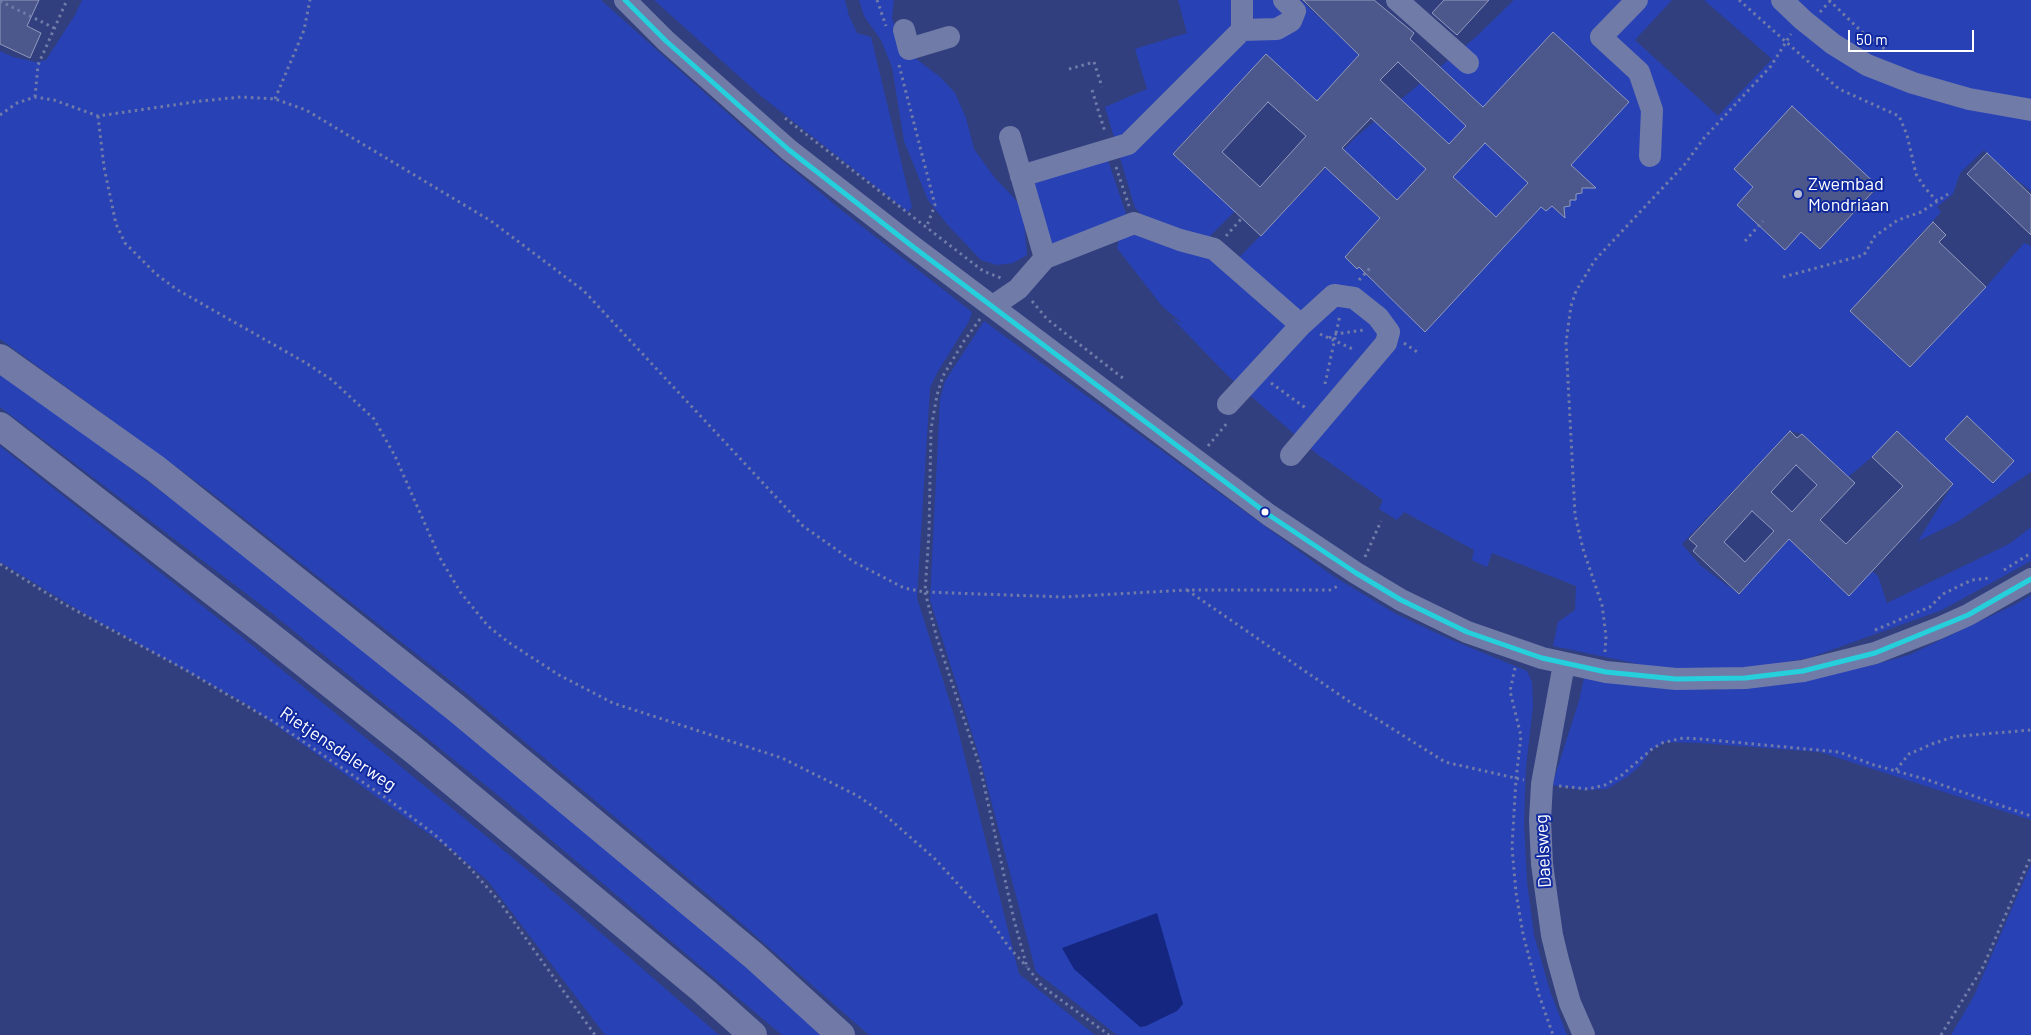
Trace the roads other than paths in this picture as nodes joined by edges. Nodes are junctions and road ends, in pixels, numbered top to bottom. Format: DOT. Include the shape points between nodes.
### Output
graph roads {
  1 [pos="625,0"];
  2 [pos="1242,0"];
  3 [pos="1284,0"];
  4 [pos="1397,0"];
  5 [pos="1637,0"];
  6 [pos="1782,0"];
  7 [pos="1242,30"];
  8 [pos="896,33"];
  9 [pos="950,37"];
  10 [pos="1468,63"];
  11 [pos="2031,110"];
  12 [pos="1010,137"];
  13 [pos="1650,156"];
  14 [pos="1021,176"];
  15 [pos="1045,258"];
  16 [pos="993,306"];
  17 [pos="1301,325"];
  18 [pos="0,358"];
  19 [pos="1229,411"];
  20 [pos="0,426"];
  21 [pos="1291,455"];
  22 [pos="2031,579"];
  23 [pos="1564,664"];
  24 [pos="753,1035"];
  25 [pos="841,1035"];
  26 [pos="1584,1035"];
  1 -- 16 [label="street" via="666,41 789,150"];
  2 -- 7 [label="street"];
  3 -- 7 [label="street" via="1295,11 1291,21 1277,29"];
  4 -- 10 [label="street"];
  5 -- 13 [label="street" via="1601,37 1639,72 1652,110"];
  6 -- 11 [label="street" via="1834,44 1867,65 1913,84 1969,99"];
  7 -- 14 [label="street" via="1128,144"];
  8 -- 9 [label="street" via="909,49"];
  12 -- 14 [label="street"];
  14 -- 15 [label="street"];
  15 -- 16 [label="street" via="1018,289"];
  15 -- 17 [label="street" via="1134,223 1214,249"];
  16 -- 23 [label="street" via="1269,515 1356,573 1401,600 1467,632"];
  17 -- 19 [label="street" via="1257,373"];
  17 -- 21 [label="street" via="1334,295 1354,298 1378,317 1388,332 1386,343"];
  18 -- 25 [label="highway" via="156,470 456,708 754,956"];
  20 -- 24 [label="highway" via="415,751"];
  22 -- 23 [label="street" via="1974,612 1923,635 1875,653 1803,671 1727,680 1676,680"];
  23 -- 26 [label="street, Daelsweg" via="1542,784 1542,864 1552,934 1570,1003"];
}
